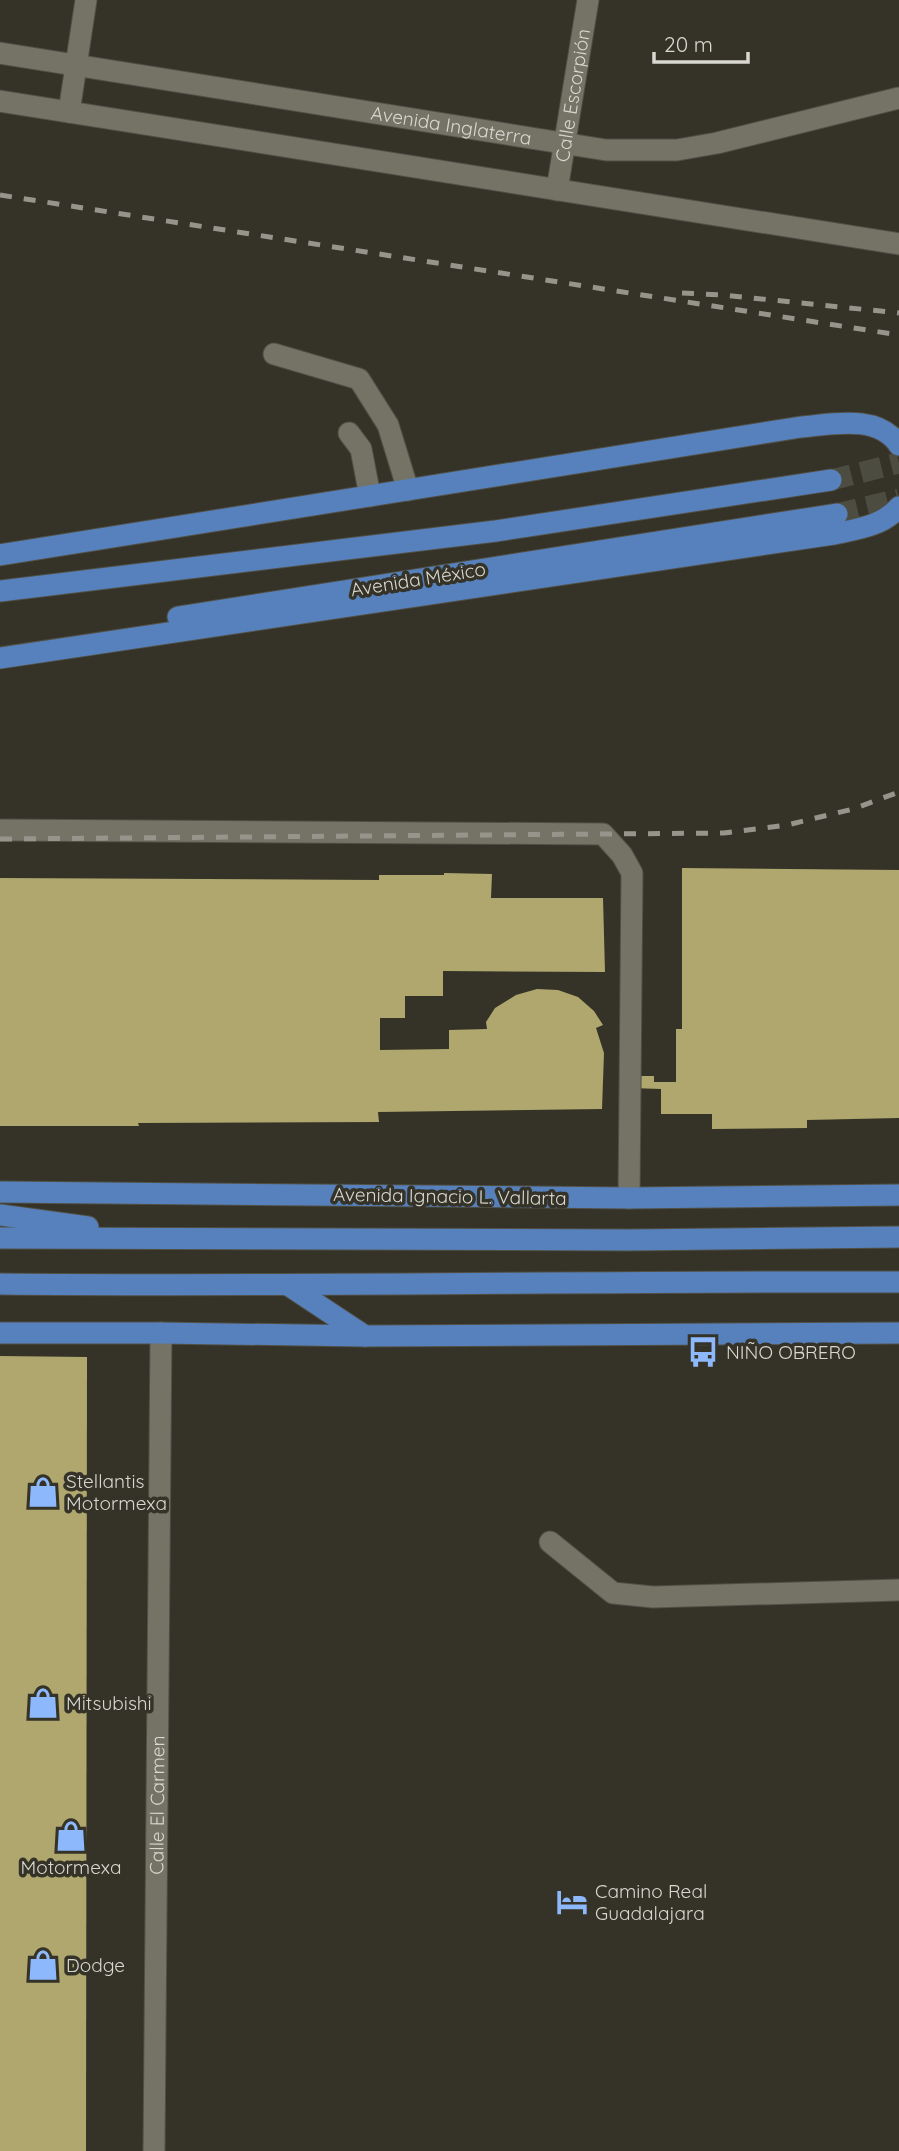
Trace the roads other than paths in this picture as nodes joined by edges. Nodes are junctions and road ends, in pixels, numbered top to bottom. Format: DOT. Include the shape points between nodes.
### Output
graph roads {
  1 [pos="86,0"];
  2 [pos="588,0"];
  3 [pos="0,53"];
  4 [pos="76,65"];
  5 [pos="899,99"];
  6 [pos="0,101"];
  7 [pos="69,112"];
  8 [pos="565,144"];
  9 [pos="557,190"];
  10 [pos="899,244"];
  11 [pos="274,354"];
  12 [pos="349,433"];
  13 [pos="899,445"];
  14 [pos="831,480"];
  15 [pos="408,490"];
  16 [pos="370,496"];
  17 [pos="899,507"];
  18 [pos="837,514"];
  19 [pos="0,555"];
  20 [pos="0,591"];
  21 [pos="0,644"];
  22 [pos="0,658"];
  23 [pos="0,830"];
  24 [pos="0,1192"];
  25 [pos="899,1195"];
  26 [pos="629,1198"];
  27 [pos="0,1215"];
  28 [pos="899,1237"];
  29 [pos="0,1238"];
  30 [pos="170,1238"];
  31 [pos="899,1282"];
  32 [pos="0,1284"];
  33 [pos="59,1285"];
  34 [pos="288,1285"];
  35 [pos="0,1293"];
  36 [pos="0,1333"];
  37 [pos="161,1333"];
  38 [pos="899,1333"];
  39 [pos="365,1336"];
  40 [pos="551,1542"];
  41 [pos="899,1590"];
  42 [pos="154,2151"];
  1 -- 4 [label="street"];
  2 -- 8 [label="street, Calle Escorpión"];
  3 -- 4 [label="street, Avenida Inglaterra"];
  4 -- 7 [label="street"];
  4 -- 8 [label="street, Avenida Inglaterra"];
  5 -- 8 [label="street, Avenida Inglaterra" via="677,150 606,150"];
  6 -- 7 [label="street"];
  7 -- 9 [label="street"];
  8 -- 9 [label="street, Calle Escorpión"];
  9 -- 10 [label="street"];
  11 -- 15 [label="street" via="359,379 388,425"];
  12 -- 16 [label="street" via="361,449"];
  13 -- 15 [label="main road" via="891,434 868,424 839,423"];
  14 -- 20 [label="main road, Avenida México" via="496,531"];
  15 -- 16 [label="main road"];
  16 -- 19 [label="main road"];
  17 -- 22 [label="main road" via="868,526 834,534"];
  18 -- 21 [label="main road, Avenida México"];
  23 -- 26 [label="street" via="603,834 632,873"];
  24 -- 26 [label="main road, Avenida Ignacio L. Vallarta"];
  25 -- 26 [label="main road, Avenida Ignacio L. Vallarta"];
  27 -- 30 [label="main road"];
  28 -- 30 [label="main road"];
  29 -- 30 [label="main road"];
  31 -- 34 [label="main road"];
  32 -- 33 [label="main road"];
  33 -- 34 [label="main road"];
  33 -- 35 [label="main road"];
  34 -- 39 [label="main road"];
  36 -- 37 [label="main road"];
  37 -- 39 [label="main road"];
  37 -- 42 [label="street, Calle El Carmen"];
  38 -- 39 [label="main road"];
  40 -- 41 [label="street" via="614,1592 653,1597"];
}
